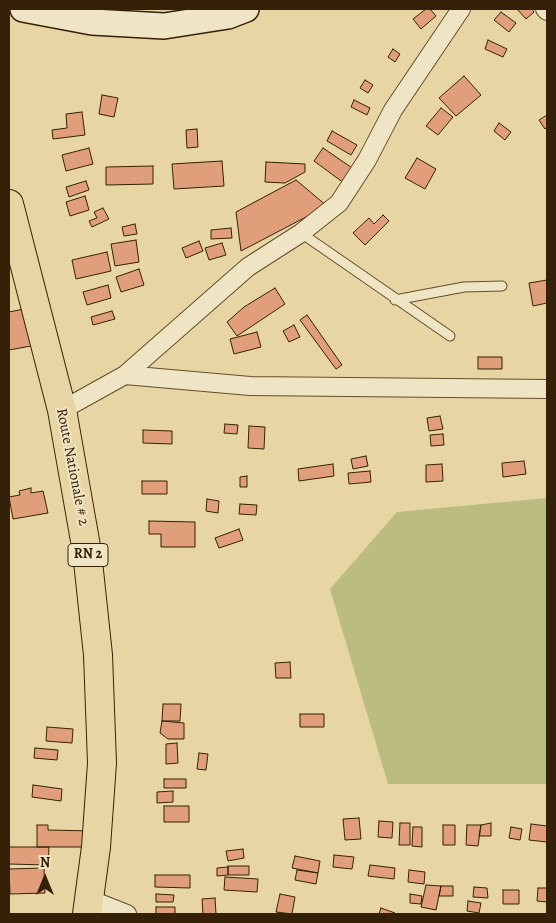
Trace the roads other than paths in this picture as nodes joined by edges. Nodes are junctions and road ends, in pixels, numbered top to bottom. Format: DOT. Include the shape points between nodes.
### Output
graph roads {
  1 [pos="23,9"];
  2 [pos="246,9"];
  3 [pos="461,9"];
  4 [pos="9,204"];
  5 [pos="301,233"];
  6 [pos="502,286"];
  7 [pos="396,300"];
  8 [pos="450,336"];
  9 [pos="125,375"];
  10 [pos="547,389"];
  11 [pos="62,410"];
  12 [pos="88,907"];
  13 [pos="127,914"];
  1 -- 2 [label="street" via="92,22 164,26 228,16"];
  3 -- 5 [label="street" via="393,110 367,160 339,203"];
  4 -- 11 [label="main road, Route Nationale # 2 / RN 2"];
  5 -- 7 [label="lane"];
  5 -- 9 [label="street" via="248,267"];
  6 -- 7 [label="lane" via="464,286"];
  7 -- 8 [label="lane"];
  9 -- 10 [label="street" via="250,386"];
  9 -- 11 [label="street"];
  11 -- 12 [label="main road, Route Nationale # 2 / RN 2" via="88,552 98,655 102,763"];
  12 -- 13 [label="street"];
}
